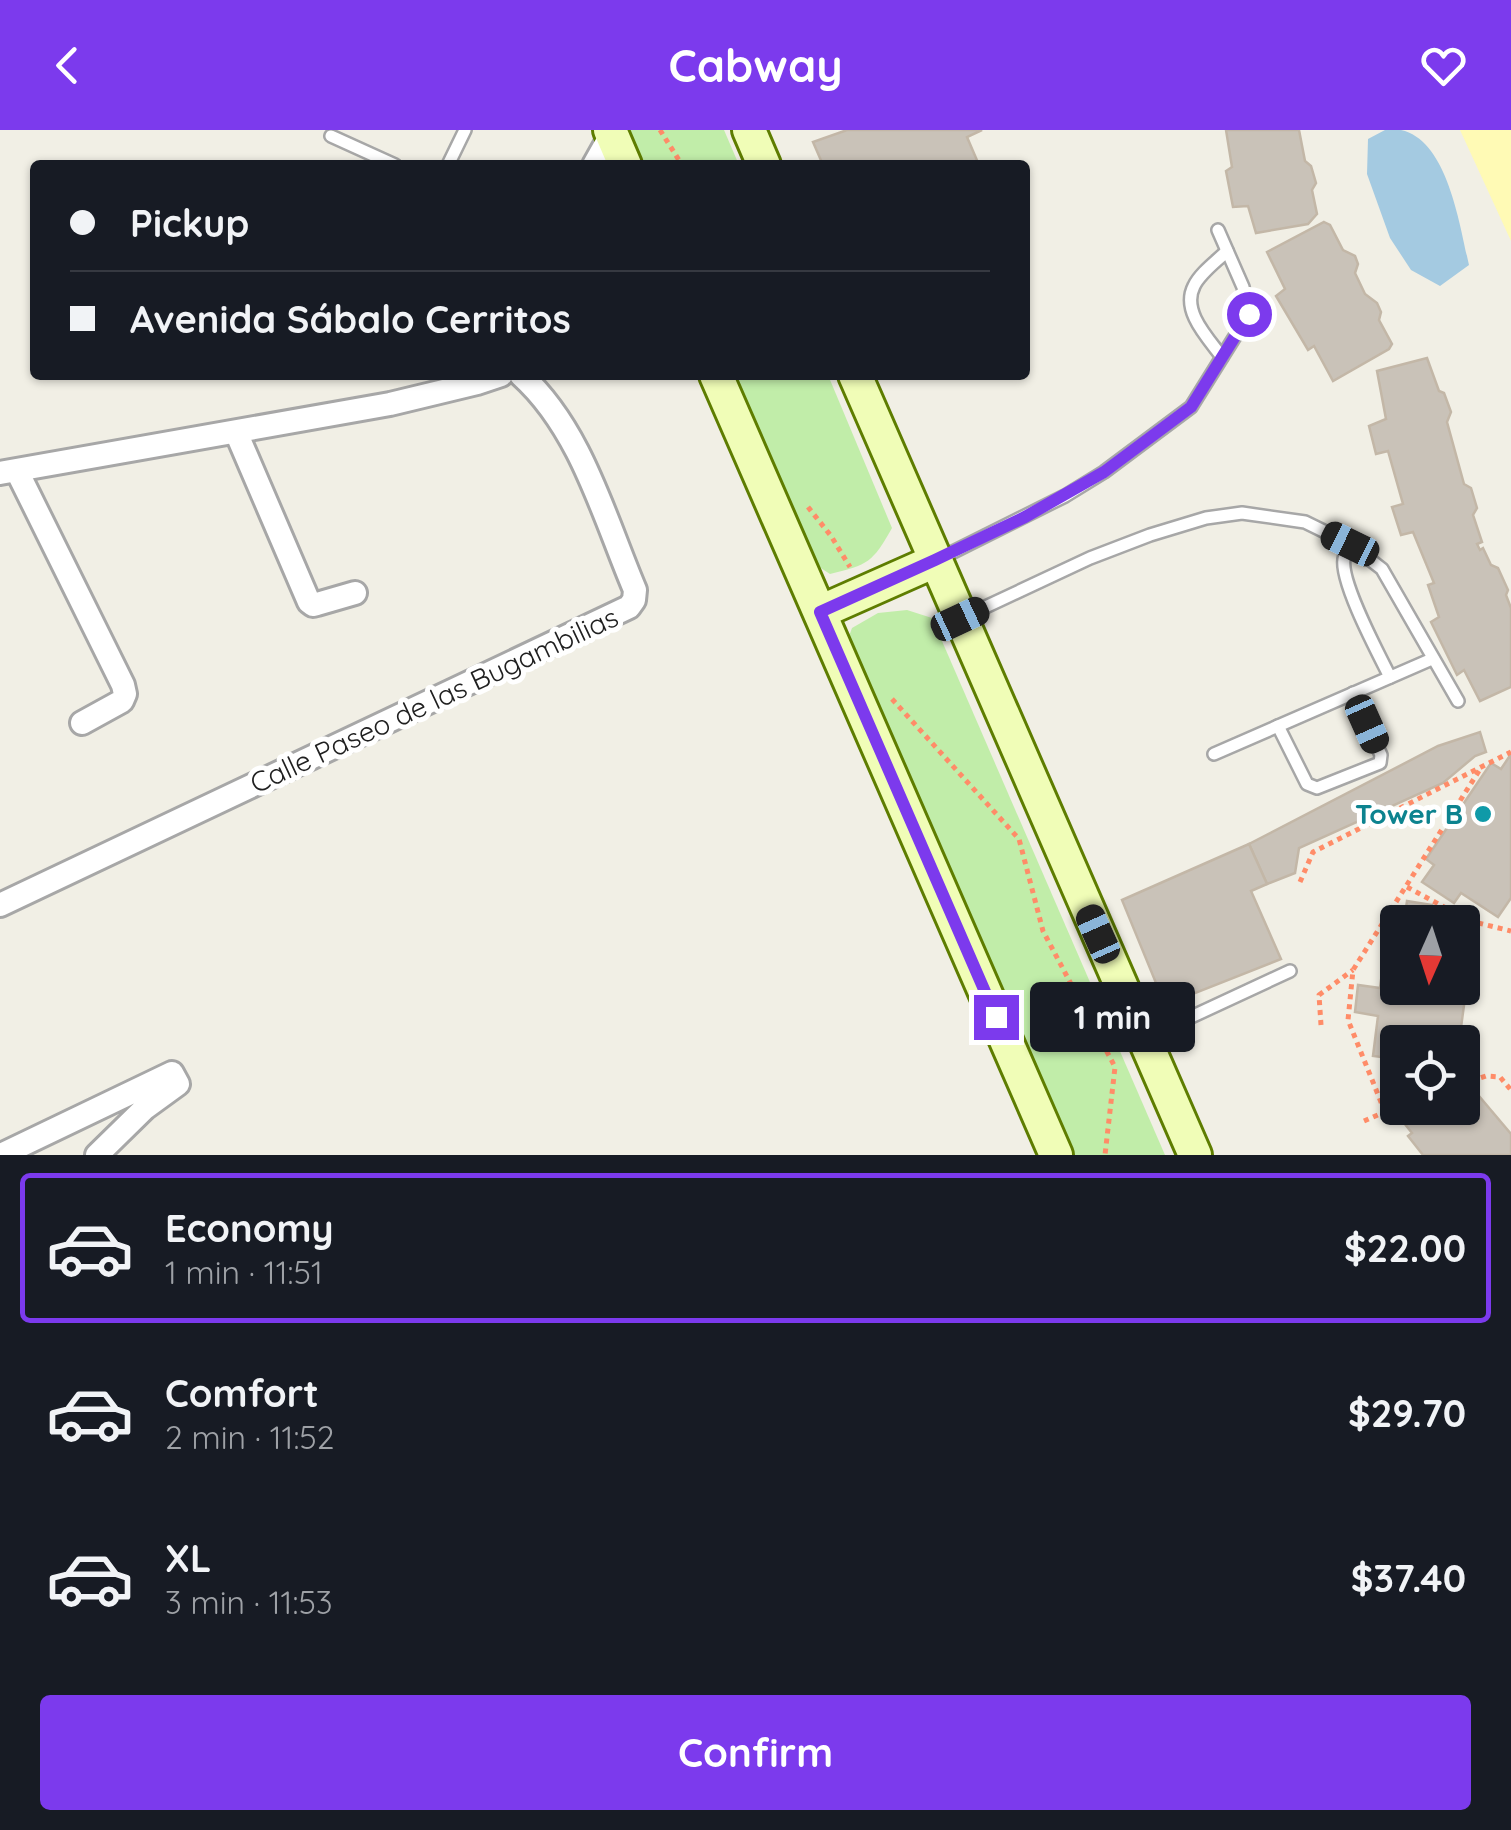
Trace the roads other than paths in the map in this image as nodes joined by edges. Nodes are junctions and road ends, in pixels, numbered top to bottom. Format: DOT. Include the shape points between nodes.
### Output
graph roads {
  1 [pos="465,130"];
  2 [pos="748,130"];
  3 [pos="611,131"];
  4 [pos="331,136"];
  5 [pos="384,160"];
  6 [pos="450,160"];
  7 [pos="596,160"];
  8 [pos="623,160"];
  9 [pos="762,160"];
  10 [pos="1218,230"];
  11 [pos="1227,251"];
  12 [pos="1222,357"];
  13 [pos="488,380"];
  14 [pos="527,380"];
  15 [pos="718,380"];
  16 [pos="857,380"];
  17 [pos="236,432"];
  18 [pos="8,472"];
  19 [pos="1350,544"];
  20 [pos="935,560"];
  21 [pos="355,592"];
  22 [pos="820,612"];
  23 [pos="960,619"];
  24 [pos="1432,659"];
  25 [pos="1390,677"];
  26 [pos="1353,693"];
  27 [pos="1458,701"];
  28 [pos="82,724"];
  29 [pos="1278,726"];
  30 [pos="1214,754"];
  31 [pos="0,905"];
  32 [pos="1290,971"];
  33 [pos="1144,1038"];
  34 [pos="0,1155"];
  35 [pos="97,1155"];
  36 [pos="1056,1155"];
  37 [pos="1195,1155"];
  1 -- 6 [label="lane"];
  2 -- 9 [label="main road"];
  3 -- 7 [label="street"];
  3 -- 8 [label="main road"];
  4 -- 5 [label="lane"];
  10 -- 11 [label="lane"];
  11 -- 12 [label="lane" via="1249,314"];
  11 -- 12 [label="lane" via="1194,285 1190,304"];
  12 -- 20 [label="lane" via="1191,407 1104,472"];
  13 -- 17 [label="street"];
  14 -- 31 [label="street, Calle Paseo de las Bugambilias" via="579,454 634,590 629,607"];
  15 -- 22 [label="main road"];
  16 -- 20 [label="main road"];
  17 -- 18 [label="street"];
  17 -- 21 [label="street" via="308,602"];
  18 -- 28 [label="street" via="123,685 122,702"];
  19 -- 23 [label="lane" via="1305,522 1242,513 1206,518 1090,558"];
  19 -- 24 [label="lane" via="1382,569"];
  19 -- 25 [label="lane" via="1346,577"];
  20 -- 22 [label="main road"];
  20 -- 23 [label="main road"];
  22 -- 36 [label="main road"];
  23 -- 33 [label="main road"];
  24 -- 25 [label="lane"];
  24 -- 27 [label="lane"];
  25 -- 26 [label="lane"];
  26 -- 29 [label="lane"];
  26 -- 29 [label="lane" via="1380,763 1317,788 1307,784"];
  29 -- 30 [label="lane"];
  32 -- 33 [label="lane"];
  33 -- 37 [label="main road"];
  34 -- 35 [label="street" via="172,1074 178,1084"];
}
